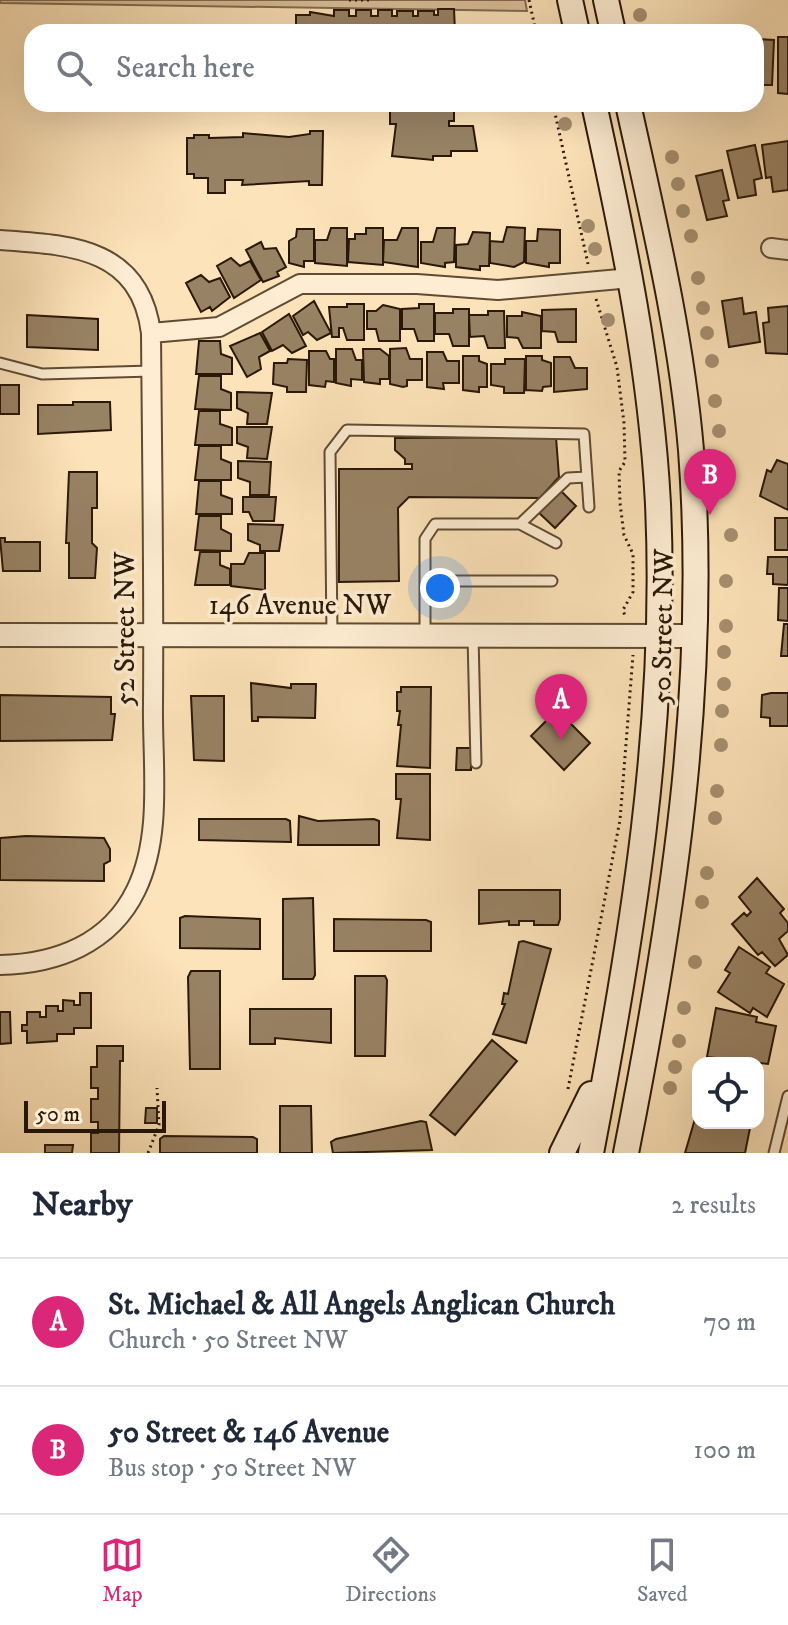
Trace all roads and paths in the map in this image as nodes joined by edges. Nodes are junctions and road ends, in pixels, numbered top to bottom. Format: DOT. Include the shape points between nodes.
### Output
graph roads {
  1 [pos="349,0"];
  2 [pos="373,0"];
  3 [pos="529,0"];
  4 [pos="570,0"];
  5 [pos="606,0"];
  6 [pos="534,24"];
  7 [pos="575,24"];
  8 [pos="611,24"];
  9 [pos="555,112"];
  10 [pos="596,112"];
  11 [pos="630,112"];
  12 [pos="0,240"];
  13 [pos="631,278"];
  14 [pos="592,282"];
  15 [pos="151,333"];
  16 [pos="0,363"];
  17 [pos="152,371"];
  18 [pos="587,477"];
  19 [pos="589,507"];
  20 [pos="520,524"];
  21 [pos="556,543"];
  22 [pos="425,581"];
  23 [pos="552,581"];
  24 [pos="153,634"];
  25 [pos="0,635"];
  26 [pos="332,636"];
  27 [pos="425,636"];
  28 [pos="473,636"];
  29 [pos="630,636"];
  30 [pos="658,636"];
  31 [pos="695,636"];
  32 [pos="476,763"];
  33 [pos="0,965"];
  34 [pos="615,1028"];
  35 [pos="157,1088"];
  36 [pos="567,1093"];
  37 [pos="788,1096"];
  38 [pos="148,1153"];
  39 [pos="562,1153"];
  40 [pos="591,1153"];
  41 [pos="626,1153"];
  42 [pos="774,1153"];
  1 -- 2 [label="path"];
  3 -- 6 [label="path"];
  4 -- 7 [label="main road"];
  5 -- 8 [label="main road"];
  9 -- 14 [label="path"];
  10 -- 13 [label="main road, 50 Street NW"];
  11 -- 31 [label="main road, 50 Street NW" via="669,292 687,415 695,511"];
  12 -- 15 [label="street, 52 Street NW" via="66,245 96,254 125,274 148,311"];
  13 -- 14 [label="street"];
  13 -- 30 [label="main road, 50 Street NW" via="653,443 660,558"];
  14 -- 15 [label="street" via="498,290 300,284 219,327"];
  14 -- 29 [label="path" via="617,367 624,423 625,462 619,471 624,535 633,554 633,592 623,610"];
  15 -- 17 [label="street, 52 Street NW"];
  16 -- 17 [label="lane" via="42,374"];
  17 -- 24 [label="street, 52 Street NW"];
  18 -- 19 [label="lane"];
  18 -- 20 [label="lane" via="568,478"];
  18 -- 26 [label="lane" via="584,434 347,430 330,452"];
  20 -- 21 [label="lane"];
  20 -- 22 [label="lane" via="435,524 425,539"];
  22 -- 23 [label="lane"];
  22 -- 27 [label="lane"];
  24 -- 25 [label="street, 146 Avenue NW"];
  24 -- 26 [label="street, 146 Avenue NW"];
  24 -- 33 [label="street, 52 Street NW" via="151,839 137,889 117,917 73,952"];
  26 -- 27 [label="street, 146 Avenue NW"];
  27 -- 28 [label="street, 146 Avenue NW"];
  28 -- 29 [label="street, 146 Avenue NW"];
  28 -- 32 [label="lane"];
  29 -- 30 [label="street, 146 Avenue NW"];
  29 -- 36 [label="path" via="632,699 620,820"];
  30 -- 31 [label="street, 146 Avenue NW"];
  30 -- 34 [label="main road, 50 Street NW" via="648,798"];
  31 -- 41 [label="main road, 50 Street NW" via="666,942"];
  34 -- 39 [label="main road" via="583,1114"];
  34 -- 40 [label="main road, 50 Street NW"];
  35 -- 38 [label="path" via="159,1125"];
  37 -- 42 [label="lane"];
}
